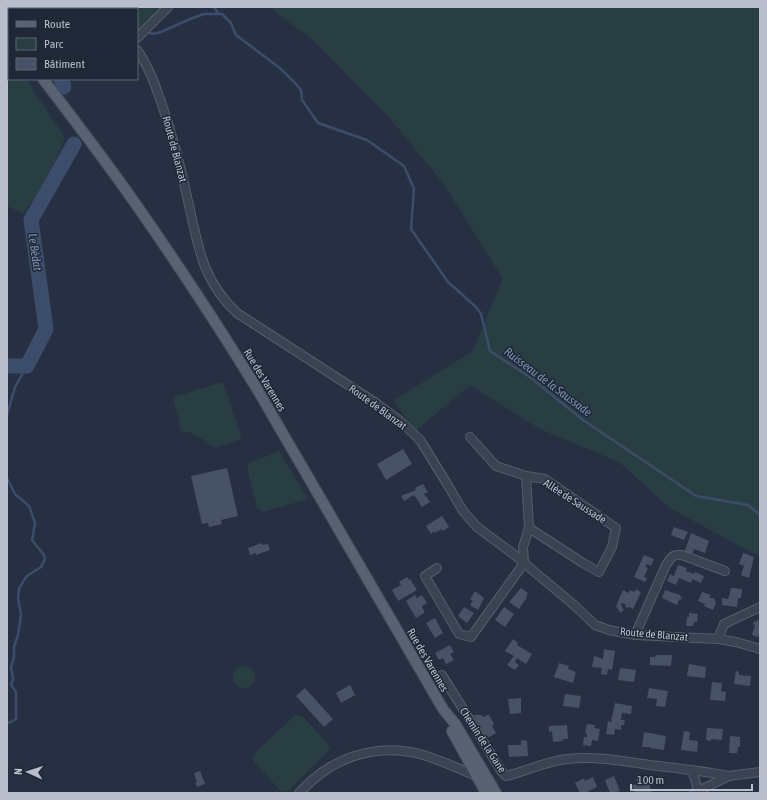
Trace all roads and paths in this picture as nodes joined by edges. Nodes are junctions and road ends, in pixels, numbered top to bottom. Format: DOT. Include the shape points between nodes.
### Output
graph roads {
  1 [pos="168,7"];
  2 [pos="138,37"];
  3 [pos="138,51"];
  4 [pos="44,80"];
  5 [pos="470,437"];
  6 [pos="526,476"];
  7 [pos="528,528"];
  8 [pos="524,563"];
  9 [pos="437,568"];
  10 [pos="725,572"];
  11 [pos="760,607"];
  12 [pos="635,635"];
  13 [pos="718,639"];
  14 [pos="760,649"];
  15 [pos="442,675"];
  16 [pos="690,770"];
  17 [pos="760,772"];
  18 [pos="480,774"];
  19 [pos="729,776"];
  20 [pos="696,792"];
  21 [pos="299,793"];
  22 [pos="486,793"];
  23 [pos="496,793"];
  1 -- 2 [label="street"];
  3 -- 8 [label="street, Route de Blanzat" via="146,62 166,116 179,159 205,271 226,303 237,313 376,403 410,430 429,453 470,520"];
  4 -- 18 [label="main road, Rue des Varennes" via="128,193 222,333 443,709 451,729"];
  5 -- 6 [label="street" via="496,466"];
  6 -- 7 [label="street, Allée de Saussade"];
  6 -- 7 [label="street, Allée de Saussade" via="545,479 616,528 612,547 599,572"];
  7 -- 8 [label="street, Allée de Saussade" via="523,547"];
  8 -- 9 [label="street" via="471,637 459,634 425,576"];
  8 -- 12 [label="street, Route de Blanzat" via="596,625"];
  10 -- 12 [label="street" via="682,555 676,554 671,557"];
  11 -- 13 [label="street" via="724,624"];
  12 -- 13 [label="street, Route de Blanzat"];
  13 -- 14 [label="street, Route de Blanzat"];
  15 -- 16 [label="street, Chemin de la Gane" via="506,776 551,761 569,759 596,759"];
  16 -- 19 [label="street, Chemin de la Gane"];
  16 -- 20 [label="street" via="694,776"];
  17 -- 19 [label="street"];
  18 -- 21 [label="street" via="424,755 382,750 356,755 332,766"];
  18 -- 22 [label="main road, Rue des Varennes"];
  18 -- 23 [label="main road, Rue des Varennes"];
  19 -- 20 [label="street"];
}
